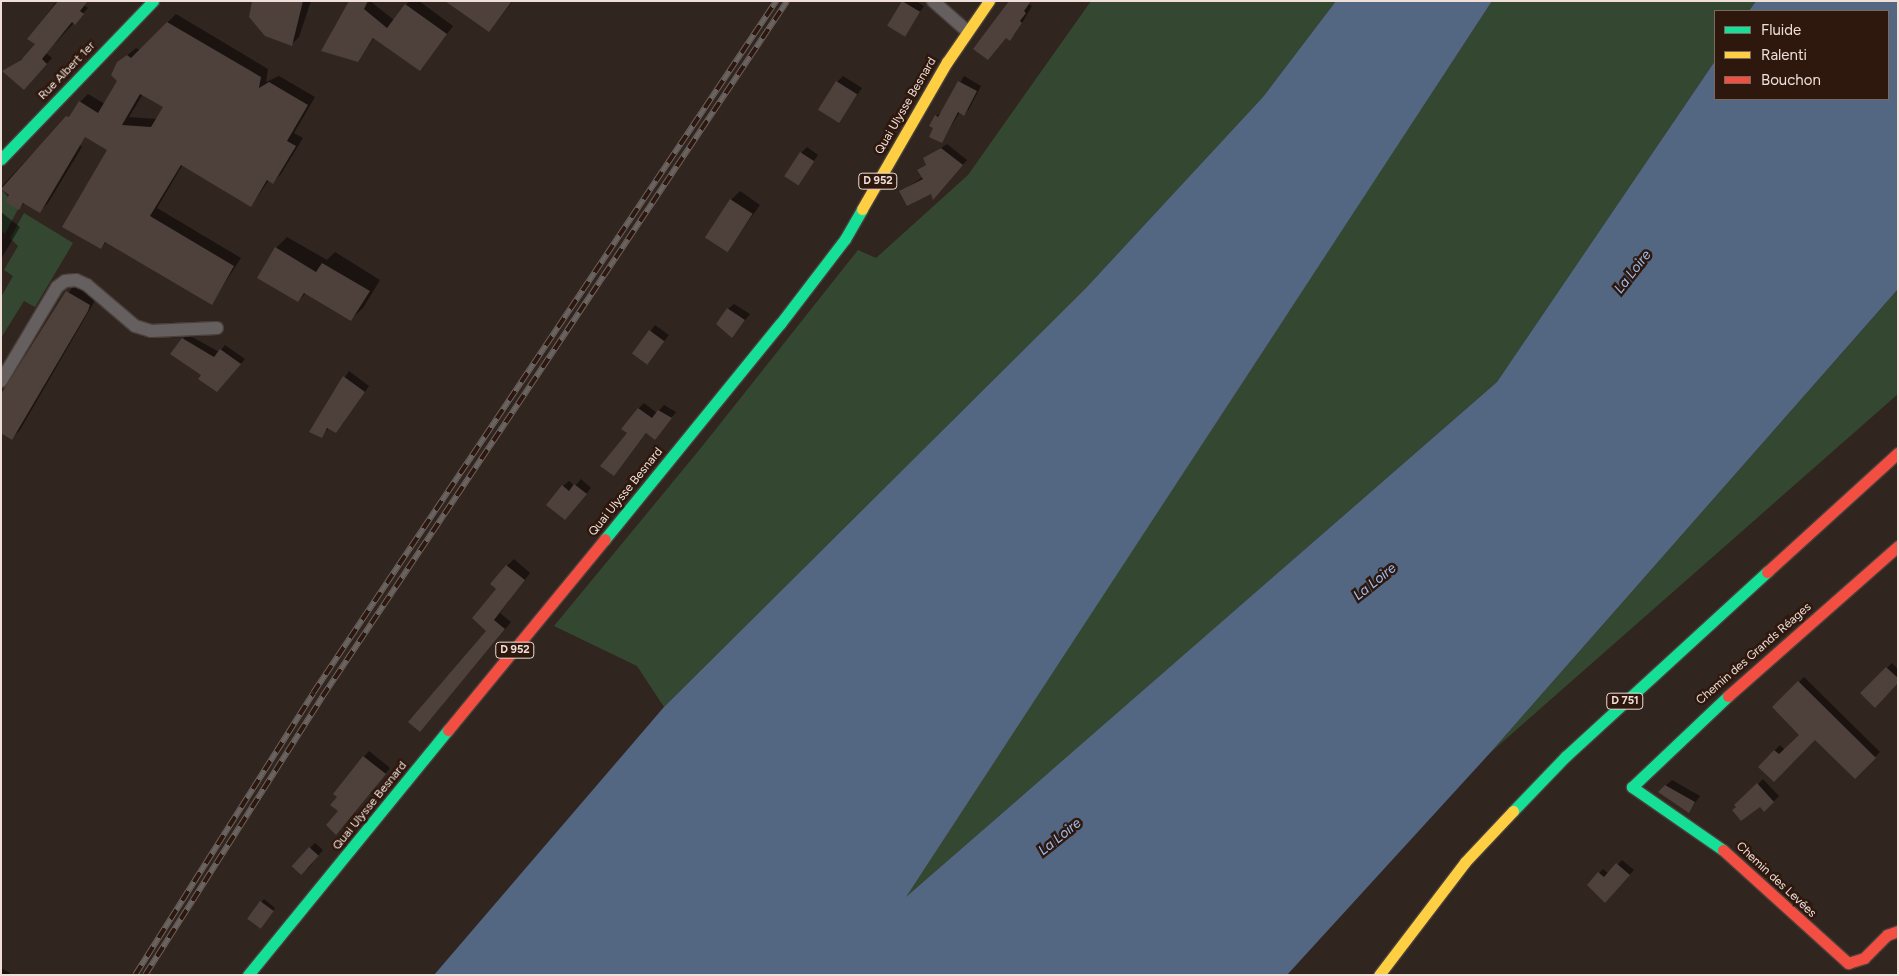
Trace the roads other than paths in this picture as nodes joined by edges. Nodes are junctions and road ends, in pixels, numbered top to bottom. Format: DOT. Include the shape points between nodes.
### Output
graph roads {
  1 [pos="153,1"];
  2 [pos="933,1"];
  3 [pos="989,1"];
  4 [pos="967,32"];
  5 [pos="1,159"];
  6 [pos="217,328"];
  7 [pos="1,381"];
  8 [pos="1898,453"];
  9 [pos="1898,546"];
  10 [pos="1632,787"];
  11 [pos="1898,931"];
  12 [pos="248,975"];
  13 [pos="1379,975"];
  1 -- 5 [label="main road, Rue Albert 1er"];
  2 -- 4 [label="street"];
  3 -- 4 [label="main road, Quai Ulysse Besnard / D 952"];
  4 -- 12 [label="main road, Quai Ulysse Besnard / D 952" via="845,238 780,324"];
  6 -- 7 [label="street" via="170,331 135,326 88,285 76,280 65,281 57,287"];
  8 -- 13 [label="main road, D 751" via="1566,756 1465,862"];
  9 -- 10 [label="main road, Chemin des Grands Réages" via="1674,744"];
  10 -- 11 [label="main road, Chemin des Levées" via="1732,856 1840,959 1848,963 1864,958 1887,935"];
}
